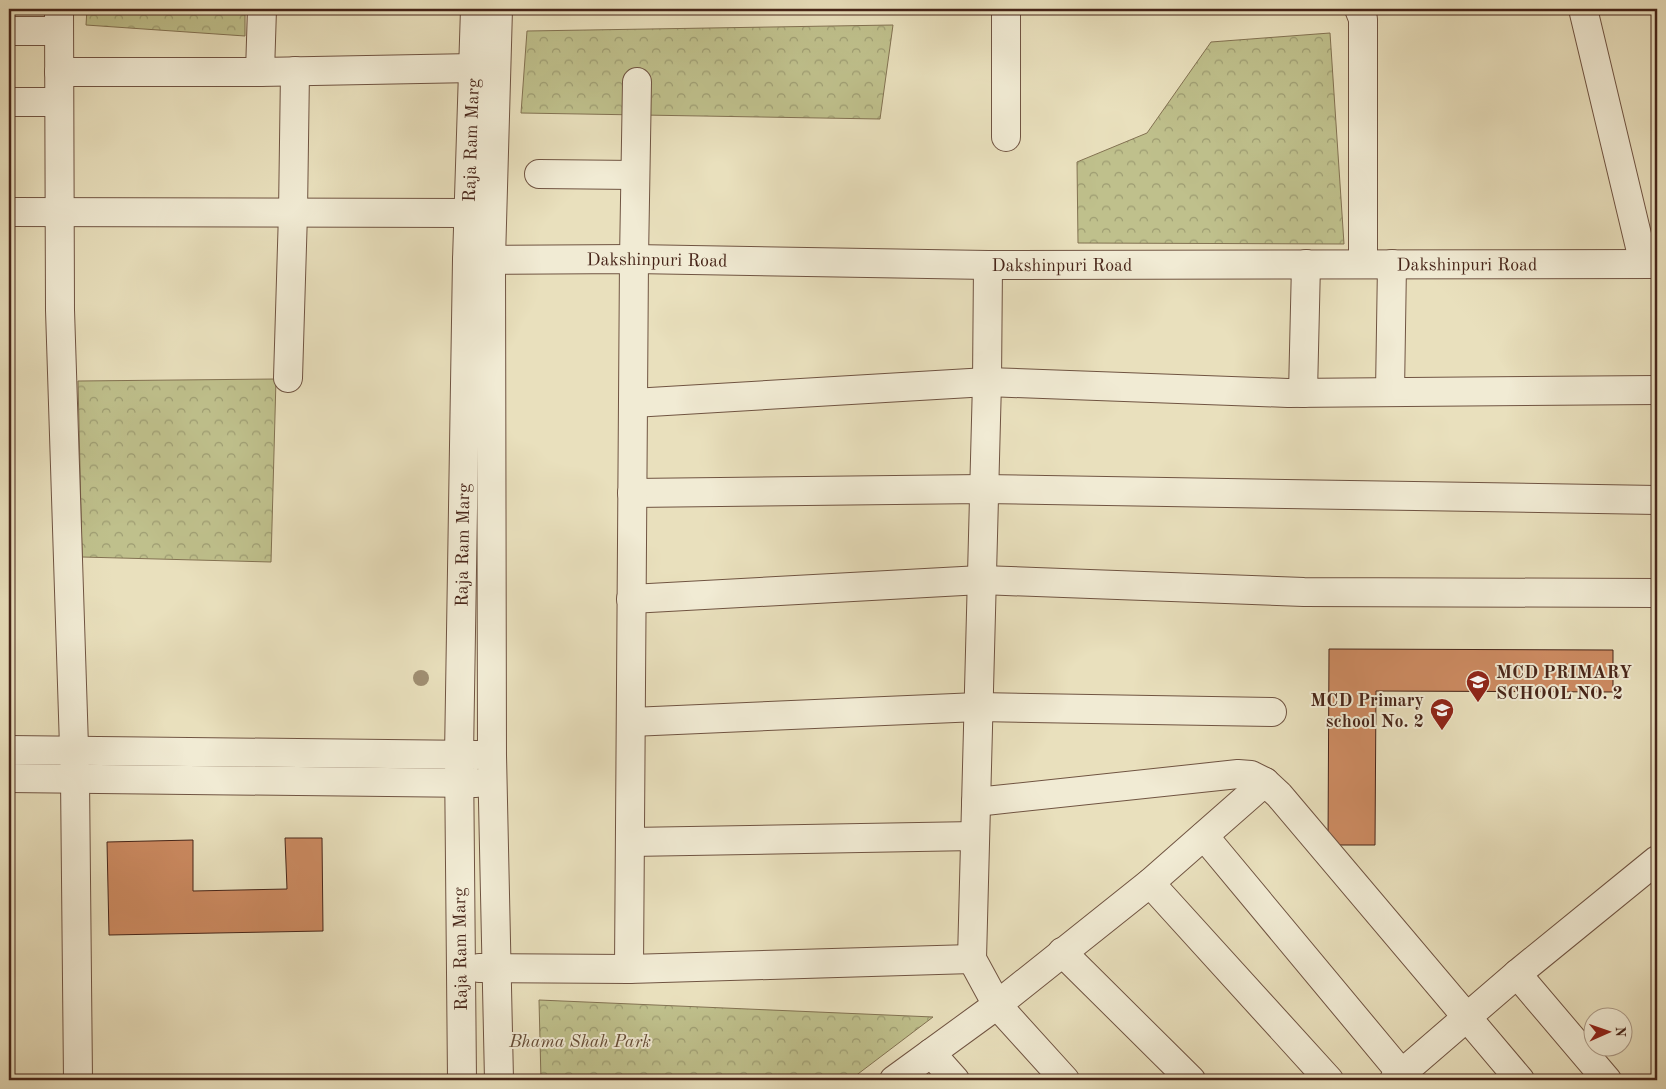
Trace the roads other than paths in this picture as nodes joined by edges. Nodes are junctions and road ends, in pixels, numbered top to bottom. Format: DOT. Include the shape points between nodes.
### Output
graph roads {
  1 [pos="262,9"];
  2 [pos="475,9"];
  3 [pos="498,9"];
  4 [pos="1006,9"];
  5 [pos="1359,9"];
  6 [pos="1583,9"];
  7 [pos="59,20"];
  8 [pos="9,31"];
  9 [pos="474,68"];
  10 [pos="59,72"];
  11 [pos="260,72"];
  12 [pos="295,72"];
  13 [pos="637,82"];
  14 [pos="9,102"];
  15 [pos="59,102"];
  16 [pos="1006,137"];
  17 [pos="539,174"];
  18 [pos="635,175"];
  19 [pos="9,212"];
  20 [pos="59,212"];
  21 [pos="293,213"];
  22 [pos="469,214"];
  23 [pos="634,259"];
  24 [pos="479,260"];
  25 [pos="1306,264"];
  26 [pos="1363,264"];
  27 [pos="1392,264"];
  28 [pos="1651,264"];
  29 [pos="988,265"];
  30 [pos="288,378"];
  31 [pos="987,382"];
  32 [pos="1657,390"];
  33 [pos="1390,392"];
  34 [pos="1303,393"];
  35 [pos="633,403"];
  36 [pos="984,490"];
  37 [pos="632,493"];
  38 [pos="1657,500"];
  39 [pos="981,580"];
  40 [pos="1657,593"];
  41 [pos="631,599"];
  42 [pos="978,707"];
  43 [pos="1272,712"];
  44 [pos="630,722"];
  45 [pos="9,750"];
  46 [pos="73,751"];
  47 [pos="492,755"];
  48 [pos="459,756"];
  49 [pos="9,778"];
  50 [pos="75,778"];
  51 [pos="1265,782"];
  52 [pos="459,783"];
  53 [pos="493,783"];
  54 [pos="976,802"];
  55 [pos="975,836"];
  56 [pos="1204,836"];
  57 [pos="630,842"];
  58 [pos="1657,860"];
  59 [pos="1150,883"];
  60 [pos="1062,952"];
  61 [pos="972,959"];
  62 [pos="460,967"];
  63 [pos="496,968"];
  64 [pos="629,969"];
  65 [pos="1517,974"];
  66 [pos="996,1005"];
  67 [pos="1467,1018"];
  68 [pos="931,1053"];
  69 [pos="1401,1078"];
  70 [pos="78,1080"];
  71 [pos="462,1080"];
  72 [pos="499,1080"];
  73 [pos="894,1080"];
  74 [pos="954,1080"];
  75 [pos="1065,1080"];
  76 [pos="1191,1080"];
  77 [pos="1328,1080"];
  78 [pos="1520,1080"];
  79 [pos="1607,1080"];
  1 -- 11 [label="street"];
  2 -- 9 [label="street, Raja Ram Marg"];
  3 -- 24 [label="street, Raja Ram Marg"];
  4 -- 16 [label="street"];
  5 -- 26 [label="street" via="1363,19"];
  6 -- 28 [label="street"];
  7 -- 8 [label="street"];
  7 -- 10 [label="street"];
  9 -- 12 [label="street"];
  9 -- 22 [label="street, Raja Ram Marg"];
  10 -- 11 [label="street"];
  10 -- 15 [label="street"];
  11 -- 12 [label="street"];
  12 -- 21 [label="street"];
  13 -- 18 [label="street"];
  14 -- 15 [label="street"];
  15 -- 20 [label="street"];
  17 -- 18 [label="street"];
  18 -- 23 [label="street"];
  19 -- 20 [label="street"];
  20 -- 21 [label="street"];
  20 -- 46 [label="street"];
  21 -- 22 [label="street"];
  21 -- 30 [label="street"];
  22 -- 24 [label="street, Raja Ram Marg"];
  23 -- 24 [label="street, Dakshinpuri Road"];
  23 -- 29 [label="street, Dakshinpuri Road"];
  23 -- 35 [label="street"];
  24 -- 47 [label="street, Raja Ram Marg"];
  24 -- 48 [label="street, Raja Ram Marg"];
  25 -- 26 [label="street, Dakshinpuri Road"];
  25 -- 29 [label="street, Dakshinpuri Road"];
  25 -- 34 [label="street"];
  26 -- 27 [label="street, Dakshinpuri Road"];
  27 -- 28 [label="street, Dakshinpuri Road"];
  27 -- 33 [label="street"];
  29 -- 31 [label="street"];
  31 -- 34 [label="street"];
  31 -- 35 [label="street"];
  31 -- 36 [label="street"];
  32 -- 33 [label="street"];
  33 -- 34 [label="street"];
  35 -- 37 [label="street"];
  36 -- 37 [label="street"];
  36 -- 38 [label="street"];
  36 -- 39 [label="street"];
  37 -- 41 [label="street"];
  39 -- 40 [label="street" via="1304,592"];
  39 -- 41 [label="street"];
  39 -- 42 [label="street"];
  41 -- 44 [label="street"];
  42 -- 43 [label="street"];
  42 -- 44 [label="street"];
  42 -- 54 [label="street"];
  44 -- 57 [label="street"];
  45 -- 46 [label="street"];
  46 -- 48 [label="street"];
  46 -- 50 [label="street"];
  47 -- 48 [label="street"];
  47 -- 53 [label="street, Raja Ram Marg"];
  48 -- 52 [label="street, Raja Ram Marg"];
  49 -- 50 [label="street"];
  50 -- 52 [label="street"];
  50 -- 70 [label="street"];
  51 -- 54 [label="street" via="1251,775 1238,774"];
  51 -- 56 [label="street"];
  51 -- 67 [label="street" via="1279,794"];
  52 -- 53 [label="street"];
  52 -- 62 [label="street, Raja Ram Marg"];
  53 -- 63 [label="street, Raja Ram Marg"];
  54 -- 55 [label="street"];
  55 -- 57 [label="street"];
  55 -- 61 [label="street"];
  56 -- 59 [label="street"];
  56 -- 69 [label="street"];
  57 -- 64 [label="street"];
  58 -- 65 [label="street"];
  59 -- 60 [label="street"];
  59 -- 77 [label="street"];
  60 -- 66 [label="street"];
  60 -- 76 [label="street"];
  61 -- 64 [label="street"];
  61 -- 66 [label="street"];
  62 -- 63 [label="street"];
  62 -- 71 [label="street, Raja Ram Marg"];
  63 -- 64 [label="street"];
  63 -- 72 [label="street, Raja Ram Marg"];
  65 -- 67 [label="street"];
  65 -- 79 [label="street"];
  66 -- 68 [label="street"];
  66 -- 75 [label="street"];
  67 -- 69 [label="street"];
  67 -- 78 [label="street"];
  68 -- 73 [label="street"];
  68 -- 74 [label="street"];
}
